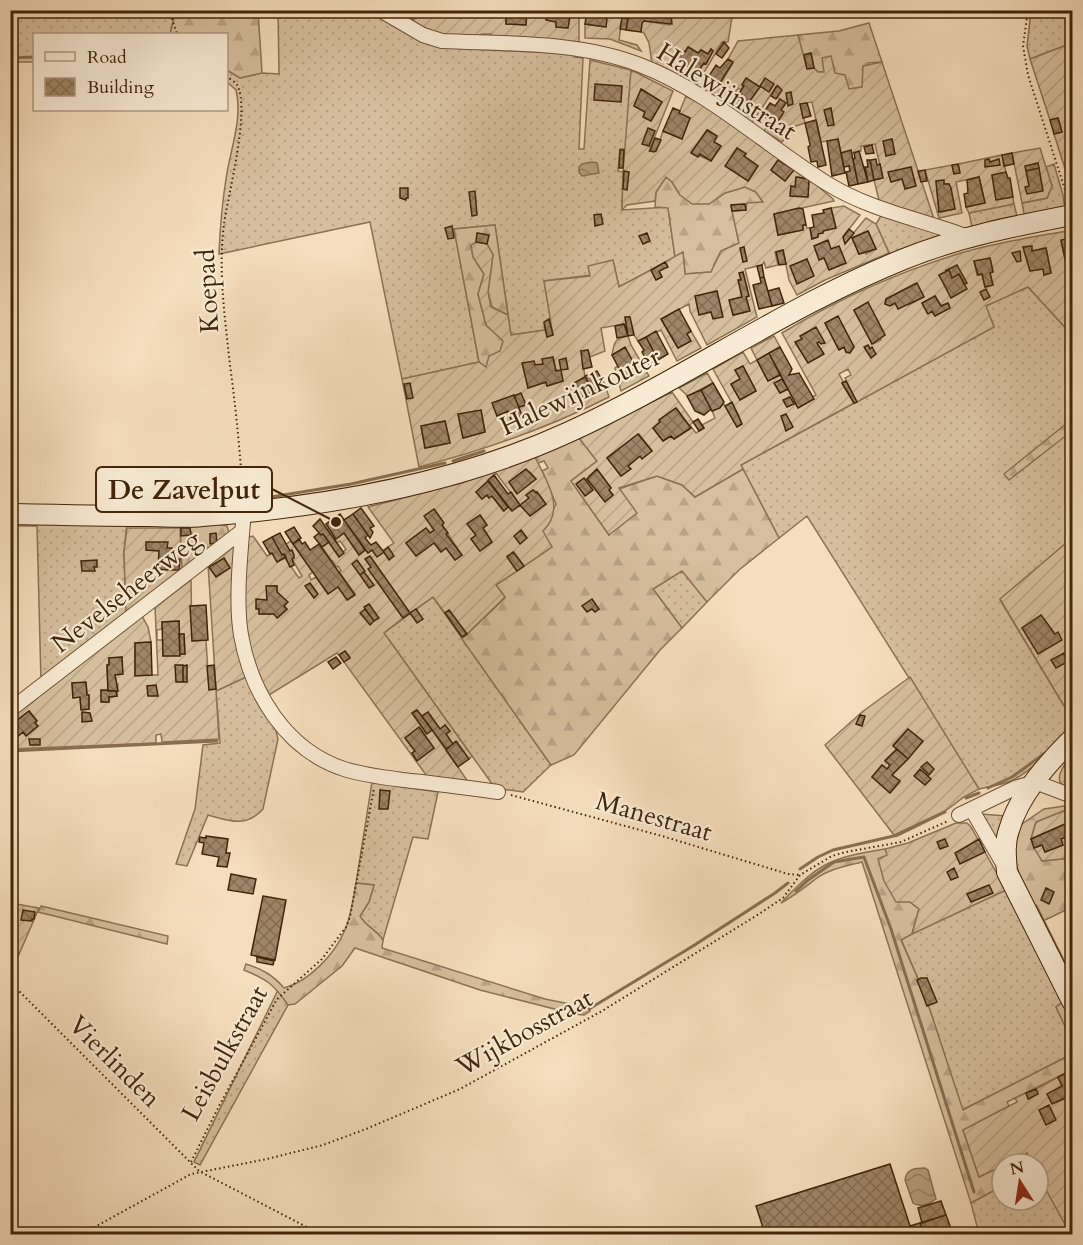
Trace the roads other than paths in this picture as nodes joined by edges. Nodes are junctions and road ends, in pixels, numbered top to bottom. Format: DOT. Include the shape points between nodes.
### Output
graph roads {
  1 [pos="380,10"];
  2 [pos="1071,208"];
  3 [pos="968,237"];
  4 [pos="244,511"];
  5 [pos="10,514"];
  6 [pos="242,531"];
  7 [pos="10,710"];
  8 [pos="1072,739"];
  9 [pos="1035,782"];
  10 [pos="498,792"];
  11 [pos="1072,796"];
  12 [pos="972,810"];
  13 [pos="958,815"];
  14 [pos="1007,872"];
  15 [pos="1072,1001"];
  1 -- 3 [label="street, Halewijnstraat" via="423,35 442,41 568,48 639,64 686,87 841,192 871,206"];
  2 -- 3 [label="street, Halewijnkouter"];
  3 -- 4 [label="street, Halewijnkouter" via="905,258 843,286 628,402 518,452 442,477 370,494"];
  4 -- 5 [label="street, Halewijnkouter" via="200,516"];
  4 -- 6 [label="street"];
  6 -- 7 [label="street, Nevelseheerweg"];
  6 -- 10 [label="street" via="241,634 253,679 278,723 294,740 325,762 343,769"];
  8 -- 9 [label="street"];
  9 -- 11 [label="street"];
  9 -- 12 [label="street"];
  9 -- 14 [label="street" via="1008,831"];
  12 -- 13 [label="street"];
  12 -- 14 [label="street"];
  14 -- 15 [label="street"];
}
